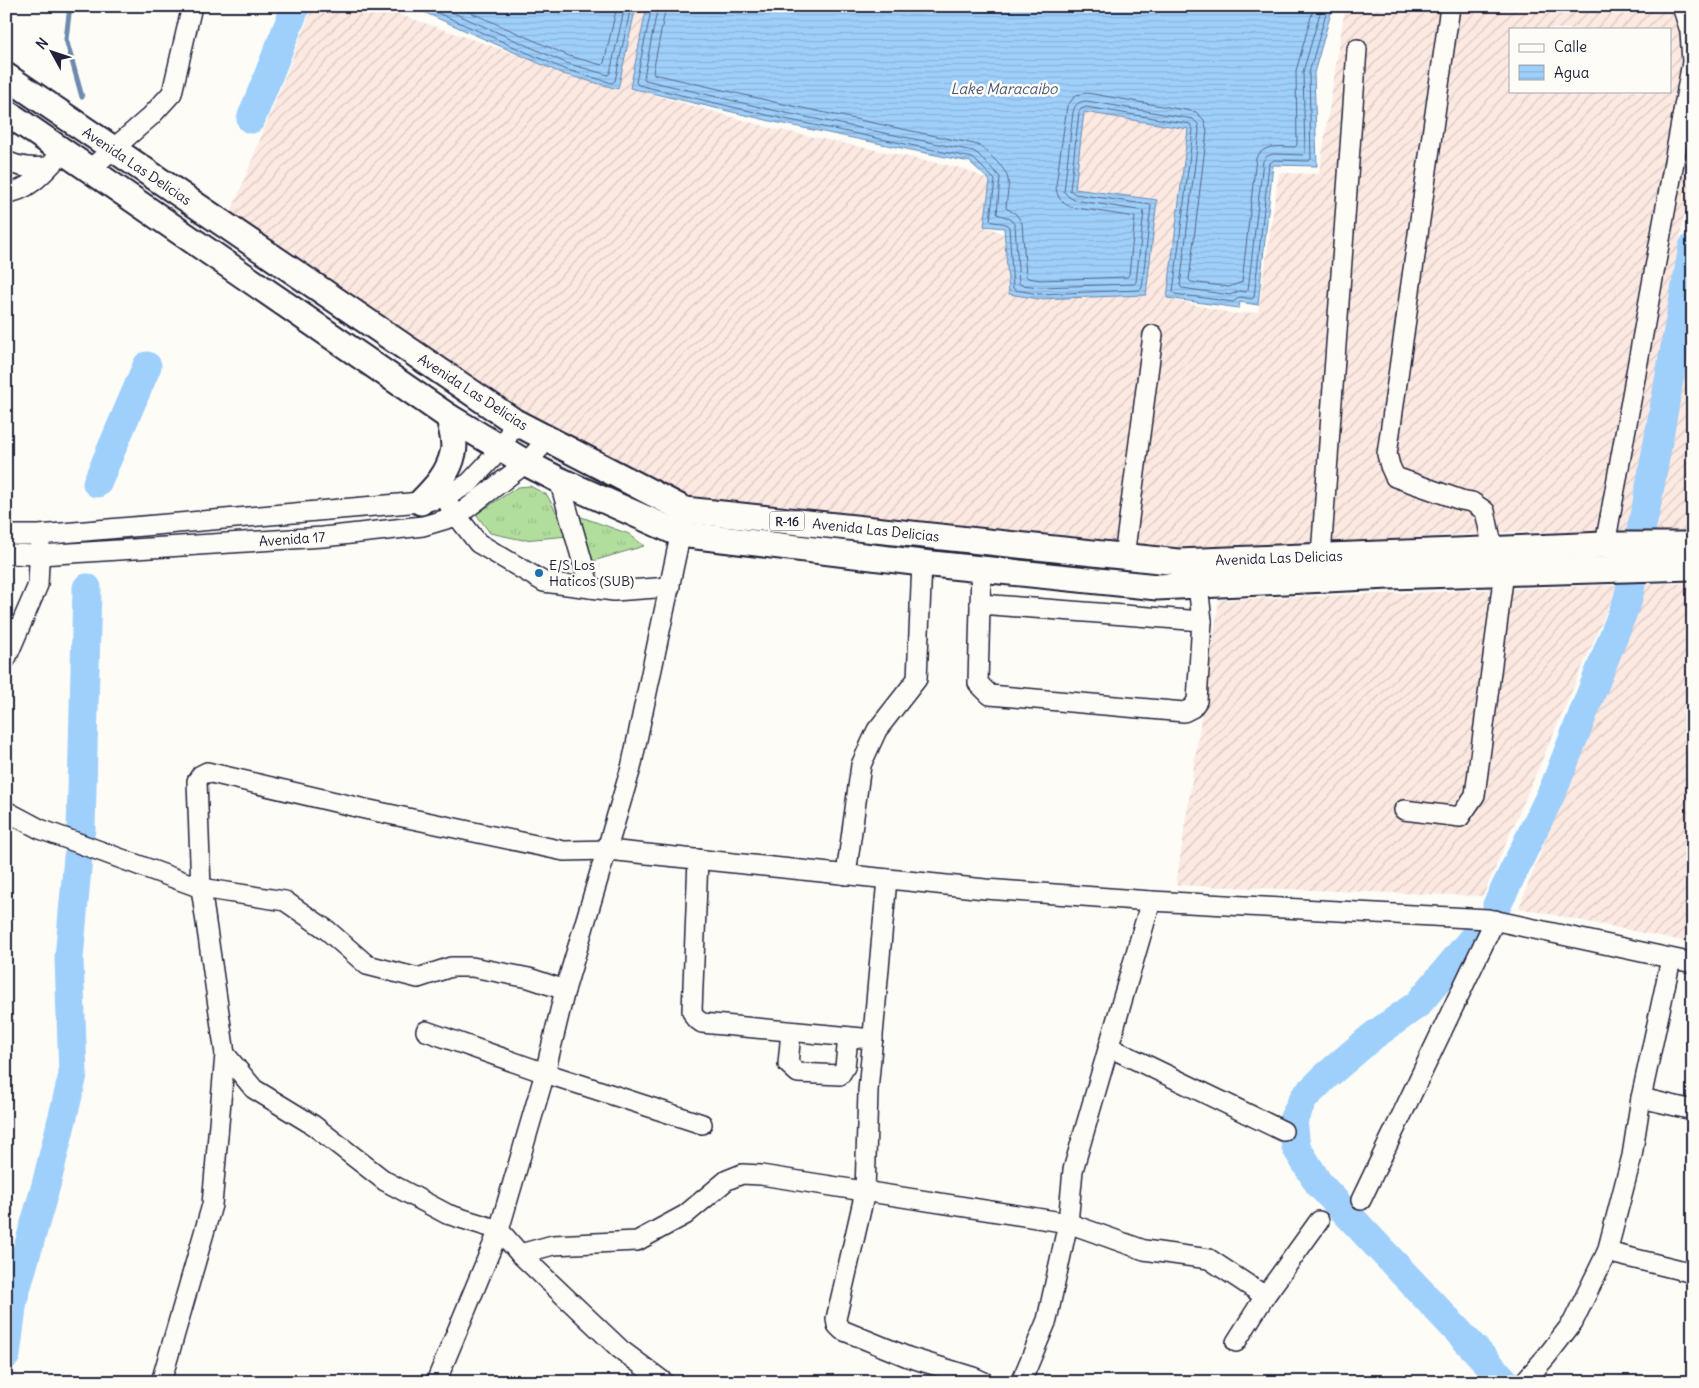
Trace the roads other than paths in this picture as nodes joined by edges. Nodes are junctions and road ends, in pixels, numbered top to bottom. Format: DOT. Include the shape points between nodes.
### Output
graph roads {
  1 [pos="192,6"];
  2 [pos="1682,6"];
  3 [pos="1450,7"];
  4 [pos="1357,49"];
  5 [pos="6,76"];
  6 [pos="6,112"];
  7 [pos="112,148"];
  8 [pos="56,160"];
  9 [pos="6,161"];
  10 [pos="89,170"];
  11 [pos="6,193"];
  12 [pos="1153,335"];
  13 [pos="449,417"];
  14 [pos="515,422"];
  15 [pos="548,439"];
  16 [pos="501,449"];
  17 [pos="526,463"];
  18 [pos="558,480"];
  19 [pos="432,500"];
  20 [pos="685,510"];
  21 [pos="457,516"];
  22 [pos="899,533"];
  23 [pos="680,534"];
  24 [pos="6,535"];
  25 [pos="40,535"];
  26 [pos="1605,545"];
  27 [pos="1693,545"];
  28 [pos="1493,549"];
  29 [pos="6,554"];
  30 [pos="40,555"];
  31 [pos="1124,556"];
  32 [pos="1321,556"];
  33 [pos="895,560"];
  34 [pos="922,563"];
  35 [pos="1693,567"];
  36 [pos="981,569"];
  37 [pos="1504,572"];
  38 [pos="1198,585"];
  39 [pos="670,587"];
  40 [pos="590,588"];
  41 [pos="980,604"];
  42 [pos="1202,621"];
  43 [pos="6,659"];
  44 [pos="1404,810"];
  45 [pos="6,811"];
  46 [pos="608,850"];
  47 [pos="698,859"];
  48 [pos="846,874"];
  49 [pos="887,879"];
  50 [pos="201,888"];
  51 [pos="1151,901"];
  52 [pos="1495,920"];
  53 [pos="1671,959"];
  54 [pos="1693,963"];
  55 [pos="565,990"];
  56 [pos="426,1031"];
  57 [pos="792,1032"];
  58 [pos="848,1037"];
  59 [pos="873,1039"];
  60 [pos="1109,1047"];
  61 [pos="225,1054"];
  62 [pos="545,1073"];
  63 [pos="1642,1098"];
  64 [pos="1693,1110"];
  65 [pos="702,1124"];
  66 [pos="1283,1131"];
  67 [pos="864,1192"];
  68 [pos="1361,1200"];
  69 [pos="1319,1221"];
  70 [pos="1068,1223"];
  71 [pos="499,1230"];
  72 [pos="1607,1252"];
  73 [pos="520,1254"];
  74 [pos="1693,1273"];
  75 [pos="1265,1296"];
  76 [pos="1236,1342"];
  77 [pos="161,1382"];
  78 [pos="436,1382"];
  79 [pos="664,1382"];
  80 [pos="984,1382"];
  81 [pos="1021,1382"];
  82 [pos="1524,1382"];
  1 -- 7 [label="street" via="172,93 151,116"];
  2 -- 26 [label="street" via="1690,31 1692,62"];
  3 -- 28 [label="street" via="1387,454 1395,477 1472,502 1485,511"];
  4 -- 32 [label="street"];
  5 -- 7 [label="main road, Avenida Las Delicias / R-16"];
  6 -- 8 [label="main road, Avenida Las Delicias / R-16"];
  7 -- 10 [label="street"];
  7 -- 14 [label="main road, Avenida Las Delicias / R-16"];
  8 -- 9 [label="street" via="28,169"];
  8 -- 10 [label="main road, Avenida Las Delicias / R-16"];
  8 -- 11 [label="street" via="28,186"];
  10 -- 13 [label="main road, Avenida Las Delicias / R-16"];
  12 -- 31 [label="street"];
  13 -- 16 [label="main road, Avenida Las Delicias / R-16"];
  13 -- 19 [label="main road" via="453,453"];
  14 -- 15 [label="main road, Avenida Las Delicias / R-16"];
  14 -- 16 [label="street, Avenida 17"];
  15 -- 17 [label="street, Avenida 17"];
  15 -- 20 [label="main road, Avenida Las Delicias / R-16"];
  16 -- 17 [label="main road, Avenida Las Delicias / R-16"];
  16 -- 19 [label="street, Avenida 17" via="469,483"];
  17 -- 18 [label="main road, Avenida Las Delicias / R-16"];
  17 -- 21 [label="street, Avenida 17"];
  18 -- 23 [label="main road, Avenida Las Delicias / R-16"];
  18 -- 40 [label="street"];
  19 -- 21 [label="street"];
  19 -- 25 [label="street, Avenida 17"];
  20 -- 22 [label="main road, Avenida Las Delicias / R-16"];
  20 -- 23 [label="street"];
  21 -- 30 [label="street, Avenida 17" via="423,526 323,537"];
  21 -- 40 [label="street" via="478,543 544,582"];
  22 -- 31 [label="main road, Avenida Las Delicias / R-16"];
  22 -- 33 [label="main road"];
  23 -- 33 [label="main road, Avenida Las Delicias / R-16"];
  23 -- 39 [label="street"];
  24 -- 25 [label="street, Avenida 17"];
  25 -- 30 [label="street"];
  26 -- 27 [label="main road, Avenida Las Delicias / R-16"];
  26 -- 28 [label="main road, Avenida Las Delicias / R-16"];
  28 -- 32 [label="main road, Avenida Las Delicias / R-16"];
  28 -- 37 [label="street"];
  29 -- 30 [label="street, Avenida 17"];
  30 -- 43 [label="street" via="38,585"];
  31 -- 32 [label="main road, Avenida Las Delicias / R-16" via="1178,562"];
  33 -- 34 [label="main road, Avenida Las Delicias / R-16"];
  34 -- 36 [label="main road, Avenida Las Delicias / R-16"];
  34 -- 48 [label="street" via="917,679 877,730 861,766"];
  35 -- 37 [label="main road, Avenida Las Delicias / R-16"];
  36 -- 38 [label="main road, Avenida Las Delicias / R-16" via="1157,587"];
  36 -- 41 [label="street"];
  37 -- 38 [label="main road, Avenida Las Delicias / R-16"];
  37 -- 44 [label="street" via="1475,795 1460,817"];
  38 -- 42 [label="street"];
  39 -- 40 [label="street" via="614,591"];
  39 -- 46 [label="street" via="631,768"];
  41 -- 42 [label="street"];
  41 -- 42 [label="street" via="978,683 990,695 1184,712 1197,700"];
  45 -- 50 [label="street" via="40,829"];
  46 -- 47 [label="street"];
  46 -- 50 [label="street" via="564,851 207,772 197,781"];
  46 -- 55 [label="street"];
  47 -- 48 [label="street"];
  47 -- 57 [label="street" via="692,1011 695,1018 702,1023"];
  48 -- 49 [label="street"];
  49 -- 51 [label="street"];
  49 -- 59 [label="street"];
  50 -- 55 [label="street" via="285,901 367,965 418,978 451,967 472,967 529,978"];
  50 -- 61 [label="street"];
  51 -- 52 [label="street"];
  51 -- 60 [label="street"];
  52 -- 53 [label="street"];
  52 -- 68 [label="street"];
  53 -- 54 [label="street"];
  53 -- 63 [label="street"];
  55 -- 62 [label="street"];
  56 -- 62 [label="street"];
  57 -- 58 [label="street"];
  57 -- 58 [label="street" via="788,1064 798,1073 840,1075 845,1067"];
  58 -- 59 [label="street"];
  59 -- 67 [label="street"];
  60 -- 66 [label="street"];
  60 -- 70 [label="street" via="1073,1170"];
  61 -- 71 [label="street" via="254,1089 313,1125 385,1180 447,1214"];
  61 -- 77 [label="street" via="212,1205"];
  62 -- 65 [label="street"];
  62 -- 71 [label="street"];
  63 -- 64 [label="street"];
  63 -- 72 [label="street" via="1632,1156"];
  67 -- 70 [label="street"];
  67 -- 73 [label="street" via="742,1174 728,1180 685,1215 637,1241 553,1245"];
  67 -- 80 [label="street" via="837,1326 908,1357"];
  69 -- 75 [label="street"];
  70 -- 75 [label="street" via="1144,1250 1209,1259"];
  70 -- 81 [label="street" via="1047,1320"];
  71 -- 73 [label="street"];
  71 -- 78 [label="street"];
  72 -- 74 [label="street"];
  72 -- 82 [label="street" via="1572,1322"];
  73 -- 79 [label="street" via="620,1349"];
  75 -- 76 [label="street"];
}
